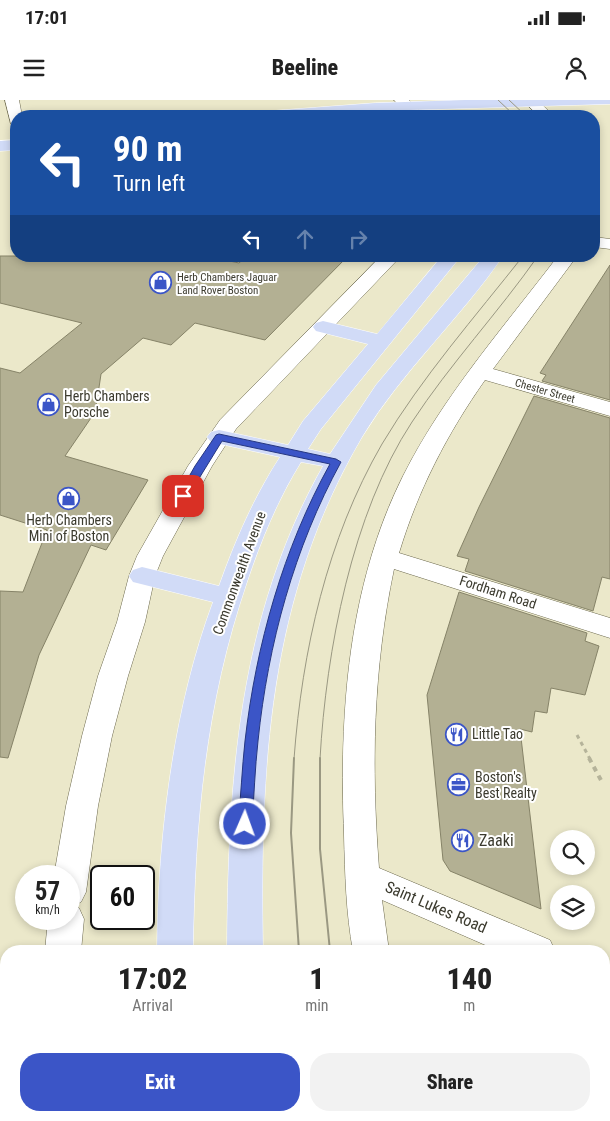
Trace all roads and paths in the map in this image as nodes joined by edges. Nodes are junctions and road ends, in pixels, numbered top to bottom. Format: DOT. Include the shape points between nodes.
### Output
graph roads {
  1 [pos="610,100"];
  2 [pos="530,101"];
  3 [pos="478,102"];
  4 [pos="452,107"];
  5 [pos="409,108"];
  6 [pos="371,110"];
  7 [pos="540,110"];
  8 [pos="386,262"];
  9 [pos="447,262"];
  10 [pos="489,262"];
  11 [pos="563,262"];
  12 [pos="323,328"];
  13 [pos="381,341"];
  14 [pos="480,372"];
  15 [pos="610,409"];
  16 [pos="219,437"];
  17 [pos="293,453"];
  18 [pos="336,462"];
  19 [pos="385,557"];
  20 [pos="142,576"];
  21 [pos="228,597"];
  22 [pos="610,628"];
  23 [pos="577,735"];
  24 [pos="602,782"];
  25 [pos="73,865"];
  26 [pos="362,876"];
  27 [pos="65,930"];
  28 [pos="63,945"];
  29 [pos="176,945"];
  30 [pos="245,945"];
  31 [pos="370,945"];
  32 [pos="523,945"];
  1 -- 2 [label="main road"];
  2 -- 3 [label="main road"];
  2 -- 7 [label="street"];
  3 -- 4 [label="main road"];
  4 -- 5 [label="main road"];
  5 -- 6 [label="main road"];
  8 -- 12 [label="street"];
  9 -- 13 [label="main road, Commonwealth Avenue"];
  10 -- 18 [label="main road" via="372,406"];
  11 -- 14 [label="street"];
  12 -- 13 [label="main road"];
  12 -- 16 [label="street" via="265,385"];
  13 -- 17 [label="main road, Commonwealth Avenue" via="311,426"];
  14 -- 15 [label="street, Chester Street"];
  14 -- 19 [label="street" via="414,478"];
  16 -- 17 [label="main road"];
  16 -- 20 [label="street" via="195,474"];
  17 -- 18 [label="main road"];
  17 -- 21 [label="main road, Commonwealth Avenue" via="258,516"];
  18 -- 30 [label="main road" via="319,492 292,558 269,636 259,686 246,807"];
  19 -- 22 [label="street, Fordham Road"];
  19 -- 26 [label="street" via="365,646 360,692 358,763"];
  20 -- 21 [label="main road"];
  20 -- 25 [label="street" via="97,736"];
  21 -- 29 [label="main road, Commonwealth Avenue" via="203,682 192,740 177,878"];
  23 -- 24 [label="path"];
  26 -- 31 [label="street"];
  26 -- 32 [label="street, Saint Lukes Road"];
  27 -- 28 [label="street"];
}
